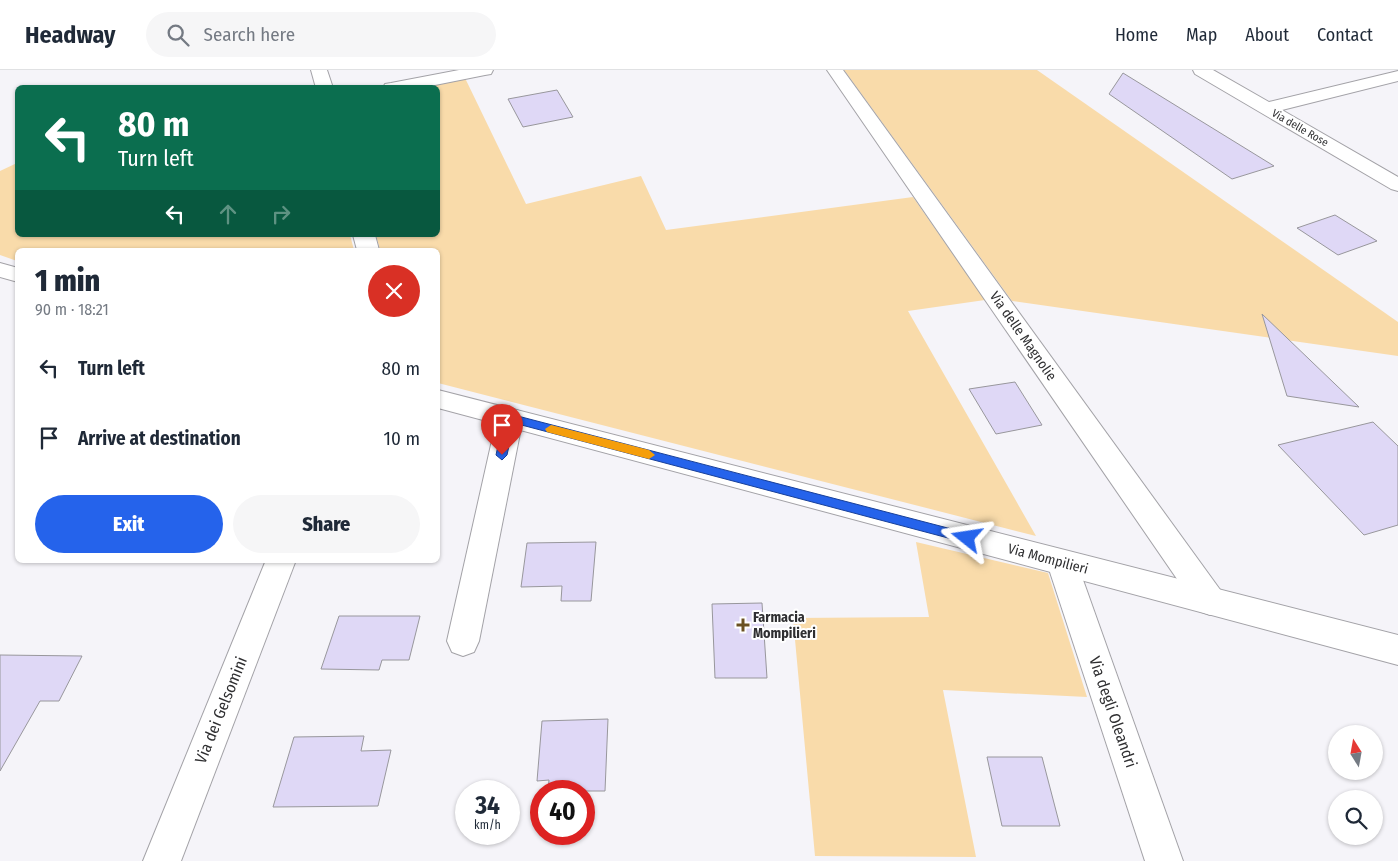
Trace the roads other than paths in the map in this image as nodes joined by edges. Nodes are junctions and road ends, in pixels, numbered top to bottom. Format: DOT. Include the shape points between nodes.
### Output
graph roads {
  1 [pos="319,70"];
  2 [pos="485,70"];
  3 [pos="835,70"];
  4 [pos="1201,70"];
  5 [pos="1398,76"];
  6 [pos="323,85"];
  7 [pos="407,85"];
  8 [pos="1267,108"];
  9 [pos="1398,185"];
  10 [pos="0,270"];
  11 [pos="15,274"];
  12 [pos="440,400"];
  13 [pos="510,418"];
  14 [pos="280,563"];
  15 [pos="1062,563"];
  16 [pos="1210,602"];
  17 [pos="463,641"];
  18 [pos="1398,650"];
  19 [pos="162,861"];
  20 [pos="1164,861"];
  1 -- 6 [label="street"];
  2 -- 7 [label="street"];
  3 -- 16 [label="street, Via delle Magnolie"];
  4 -- 8 [label="street, Via delle Rose"];
  5 -- 8 [label="street"];
  8 -- 9 [label="street, Via delle Rose"];
  10 -- 11 [label="street"];
  12 -- 13 [label="street, Via Mompilieri"];
  13 -- 15 [label="street, Via Mompilieri"];
  13 -- 17 [label="street"];
  14 -- 19 [label="street, Via dei Gelsomini"];
  15 -- 16 [label="street, Via Mompilieri"];
  15 -- 20 [label="street, Via degli Oleandri"];
  16 -- 18 [label="street, Via Mompilieri"];
}
